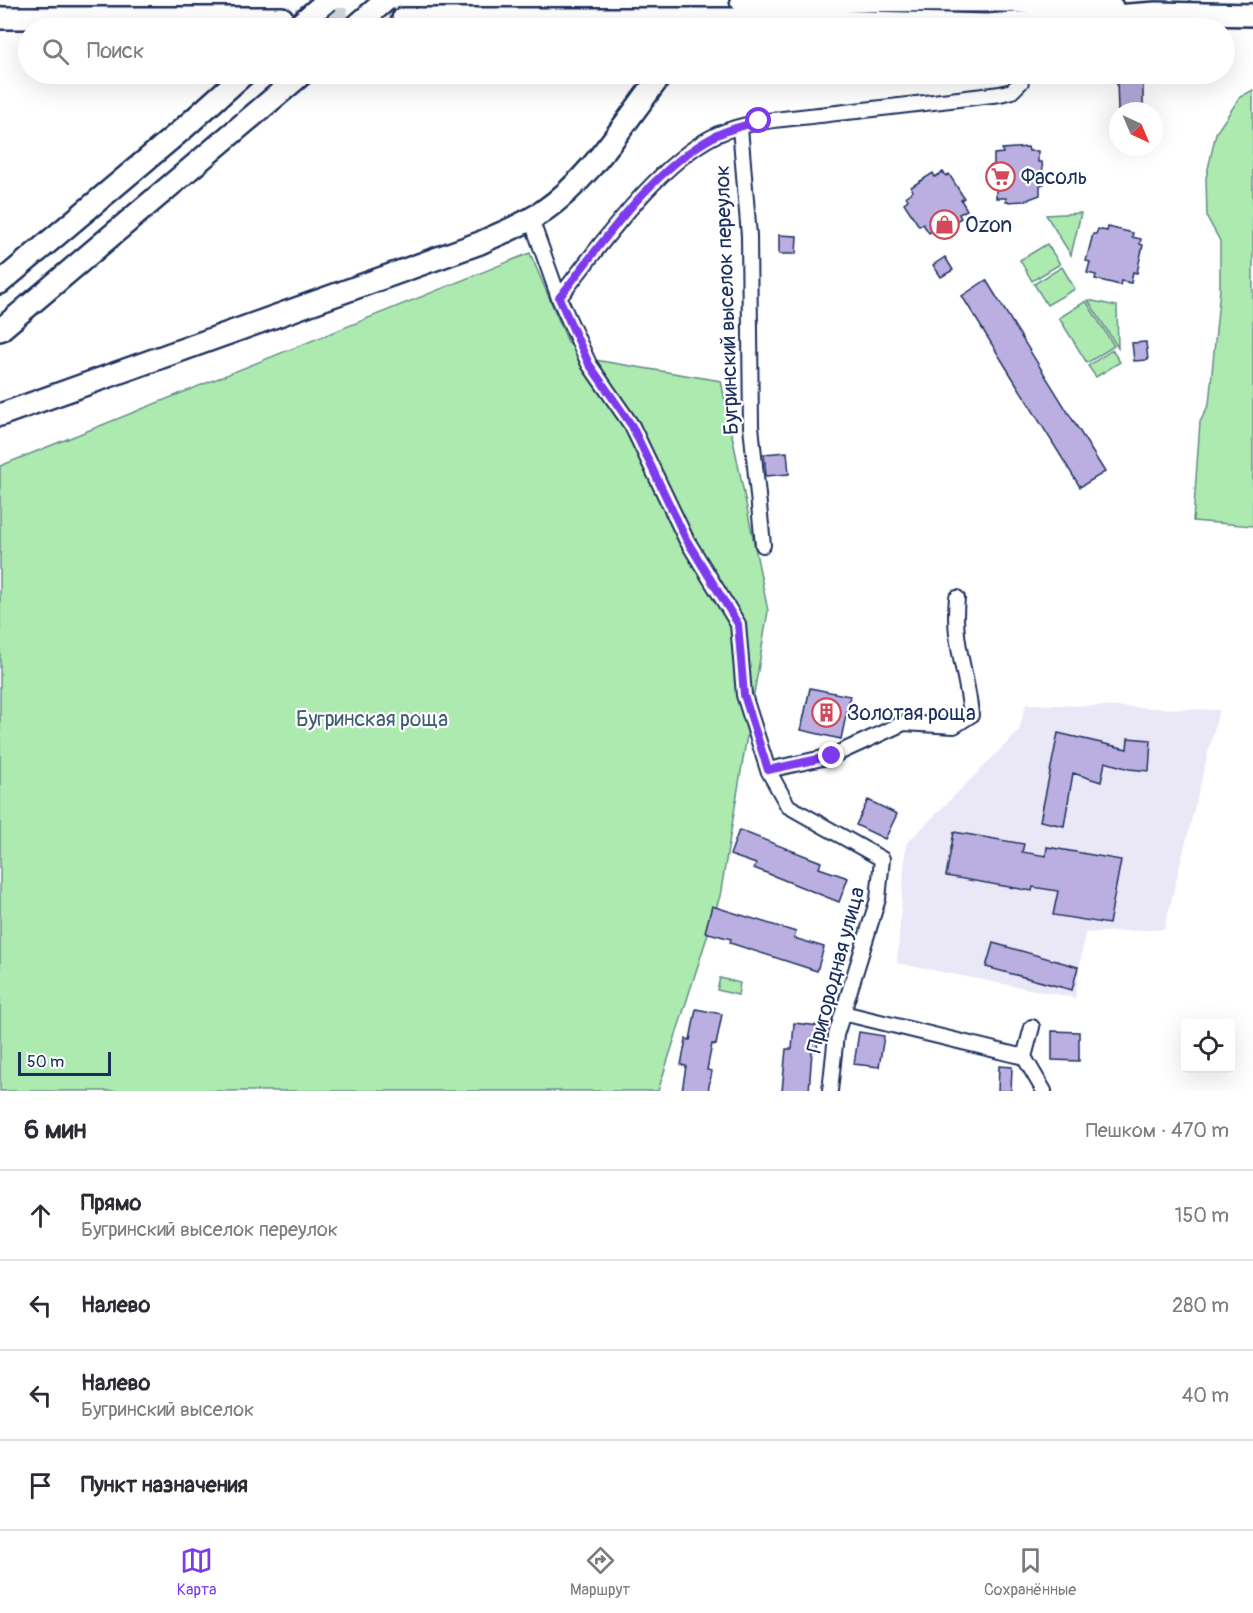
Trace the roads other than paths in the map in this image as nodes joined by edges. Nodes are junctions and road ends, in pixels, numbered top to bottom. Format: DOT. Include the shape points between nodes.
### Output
graph roads {
  1 [pos="328,0"];
  2 [pos="386,0"];
  3 [pos="1074,1"];
  4 [pos="745,10"];
  5 [pos="1156,13"];
  6 [pos="1253,15"];
  7 [pos="0,18"];
  8 [pos="18,18"];
  9 [pos="297,18"];
  10 [pos="365,18"];
  11 [pos="441,18"];
  12 [pos="860,18"];
  13 [pos="1096,18"];
  14 [pos="233,84"];
  15 [pos="290,84"];
  16 [pos="654,84"];
  17 [pos="1018,84"];
  18 [pos="740,127"];
  19 [pos="531,219"];
  20 [pos="0,283"];
  21 [pos="559,298"];
  22 [pos="0,330"];
  23 [pos="0,415"];
  24 [pos="763,545"];
  25 [pos="957,598"];
  26 [pos="768,770"];
  27 [pos="843,1013"];
  28 [pos="1032,1027"];
  29 [pos="1024,1057"];
  30 [pos="830,1091"];
  31 [pos="1044,1091"];
  1 -- 9 [label="main road, bridge"];
  2 -- 10 [label="main road, bridge"];
  3 -- 4 [label="main road"];
  3 -- 5 [label="main road"];
  4 -- 11 [label="main road"];
  4 -- 12 [label="main road"];
  5 -- 6 [label="main road"];
  5 -- 13 [label="main road"];
  7 -- 8 [label="main road"];
  14 -- 20 [label="main road"];
  15 -- 22 [label="main road"];
  16 -- 19 [label="main road" via="566,194"];
  17 -- 18 [label="street" via="1000,94 759,121"];
  18 -- 21 [label="street, Бугринский выселок переулок" via="716,135 662,176 629,210"];
  18 -- 24 [label="street, Бугринский выселок переулок" via="749,236 751,426"];
  19 -- 21 [label="street"];
  19 -- 23 [label="main road" via="480,243"];
  21 -- 26 [label="street" via="589,364 632,426 686,539 738,624 744,695"];
  25 -- 26 [label="street" via="954,624 971,715 954,726 904,723 832,756"];
  26 -- 27 [label="street, Пригородная улица" via="788,806 882,860 878,899"];
  27 -- 29 [label="street"];
  27 -- 30 [label="street, Пригородная улица" via="836,1035"];
  28 -- 29 [label="street"];
  29 -- 31 [label="street"];
}
